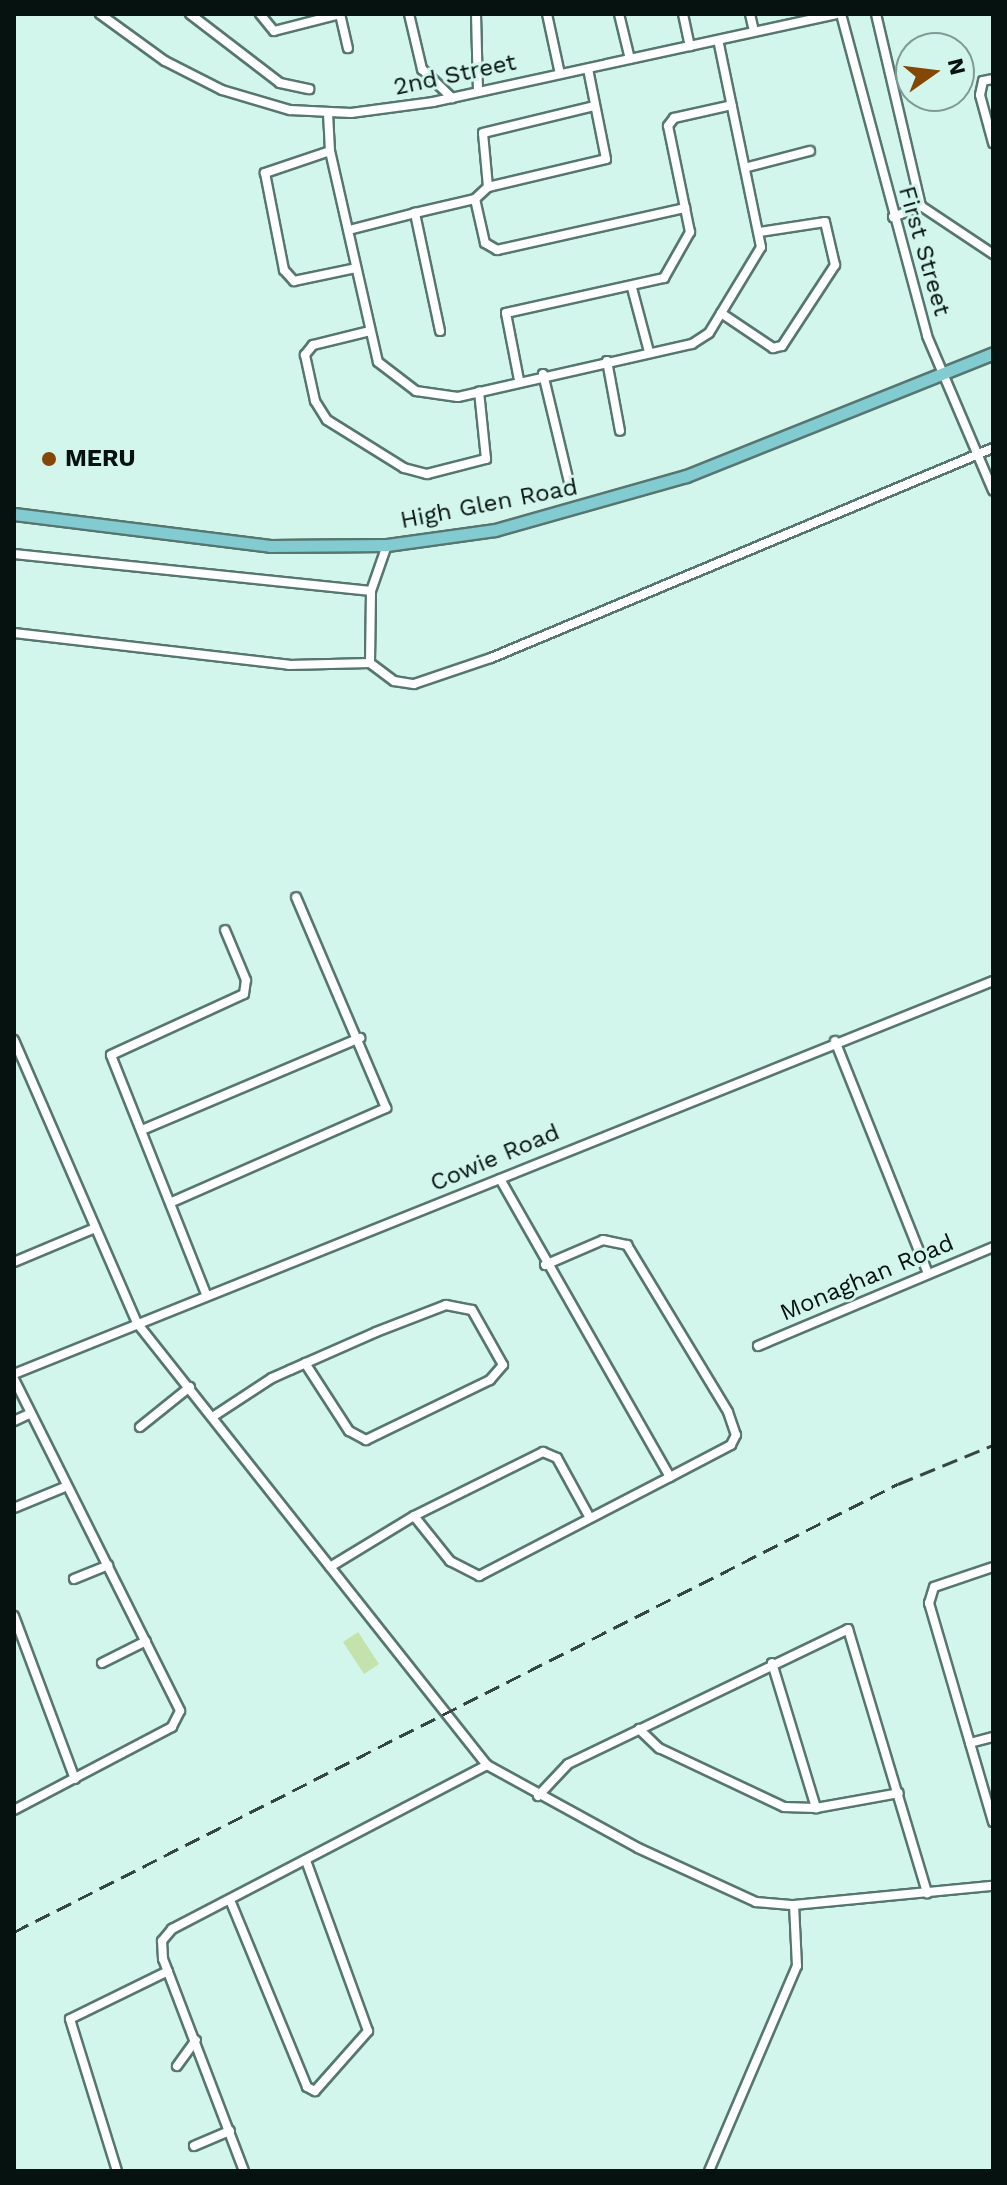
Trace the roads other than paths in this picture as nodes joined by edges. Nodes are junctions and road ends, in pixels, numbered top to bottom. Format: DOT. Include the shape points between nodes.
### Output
graph roads {
  1 [pos="100,14"];
  2 [pos="118,14"];
  3 [pos="190,14"];
  4 [pos="260,14"];
  5 [pos="340,14"];
  6 [pos="409,14"];
  7 [pos="476,14"];
  8 [pos="547,14"];
  9 [pos="619,14"];
  10 [pos="683,14"];
  11 [pos="750,14"];
  12 [pos="839,14"];
  13 [pos="876,14"];
  14 [pos="112,23"];
  15 [pos="754,31"];
  16 [pos="718,40"];
  17 [pos="690,46"];
  18 [pos="348,48"];
  19 [pos="630,59"];
  20 [pos="588,69"];
  21 [pos="560,74"];
  22 [pos="993,79"];
  23 [pos="309,89"];
  24 [pos="478,92"];
  25 [pos="452,98"];
  26 [pos="732,105"];
  27 [pos="595,106"];
  28 [pos="328,113"];
  29 [pos="993,143"];
  30 [pos="330,151"];
  31 [pos="810,151"];
  32 [pos="748,167"];
  33 [pos="488,187"];
  34 [pos="475,199"];
  35 [pos="921,206"];
  36 [pos="685,208"];
  37 [pos="415,213"];
  38 [pos="893,217"];
  39 [pos="349,230"];
  40 [pos="760,232"];
  41 [pos="993,254"];
  42 [pos="356,268"];
  43 [pos="632,288"];
  44 [pos="721,313"];
  45 [pos="370,331"];
  46 [pos="440,331"];
  47 [pos="649,352"];
  48 [pos="993,353"];
  49 [pos="607,361"];
  50 [pos="543,374"];
  51 [pos="942,374"];
  52 [pos="519,380"];
  53 [pos="479,391"];
  54 [pos="620,431"];
  55 [pos="993,448"];
  56 [pos="977,455"];
  57 [pos="569,482"];
  58 [pos="993,491"];
  59 [pos="14,514"];
  60 [pos="387,545"];
  61 [pos="14,554"];
  62 [pos="371,591"];
  63 [pos="14,633"];
  64 [pos="370,663"];
  65 [pos="296,897"];
  66 [pos="225,930"];
  67 [pos="993,981"];
  68 [pos="360,1038"];
  69 [pos="835,1041"];
  70 [pos="15,1043"];
  71 [pos="142,1130"];
  72 [pos="500,1179"];
  73 [pos="172,1202"];
  74 [pos="93,1229"];
  75 [pos="993,1247"];
  76 [pos="14,1260"];
  77 [pos="545,1265"];
  78 [pos="928,1273"];
  79 [pos="206,1294"];
  80 [pos="137,1323"];
  81 [pos="758,1346"];
  82 [pos="305,1363"];
  83 [pos="14,1376"];
  84 [pos="190,1387"];
  85 [pos="29,1414"];
  86 [pos="214,1416"];
  87 [pos="14,1421"];
  88 [pos="140,1427"];
  89 [pos="670,1477"];
  90 [pos="65,1487"];
  91 [pos="14,1508"];
  92 [pos="414,1516"];
  93 [pos="590,1518"];
  94 [pos="108,1565"];
  95 [pos="330,1567"];
  96 [pos="993,1567"];
  97 [pos="74,1579"];
  98 [pos="14,1616"];
  99 [pos="146,1641"];
  100 [pos="102,1663"];
  101 [pos="772,1663"];
  102 [pos="639,1729"];
  103 [pos="993,1737"];
  104 [pos="970,1743"];
  105 [pos="487,1765"];
  106 [pos="75,1779"];
  107 [pos="899,1793"];
  108 [pos="538,1796"];
  109 [pos="816,1808"];
  110 [pos="14,1810"];
  111 [pos="993,1822"];
  112 [pos="306,1861"];
  113 [pos="993,1886"];
  114 [pos="927,1893"];
  115 [pos="230,1900"];
  116 [pos="794,1905"];
  117 [pos="168,1971"];
  118 [pos="196,2040"];
  119 [pos="177,2066"];
  120 [pos="230,2131"];
  121 [pos="194,2146"];
  122 [pos="117,2171"];
  123 [pos="244,2171"];
  124 [pos="709,2171"];
  1 -- 14 [label="street, 2nd Street"];
  2 -- 14 [label="street"];
  3 -- 23 [label="street" via="280,83"];
  4 -- 5 [label="street" via="274,31"];
  5 -- 18 [label="street"];
  6 -- 25 [label="street" via="422,69"];
  7 -- 24 [label="street"];
  8 -- 21 [label="street"];
  9 -- 19 [label="street"];
  10 -- 17 [label="street"];
  11 -- 15 [label="street"];
  12 -- 15 [label="street, 2nd Street"];
  12 -- 38 [label="street, First Street"];
  13 -- 35 [label="street"];
  14 -- 28 [label="street, 2nd Street" via="222,90"];
  15 -- 16 [label="street, 2nd Street"];
  16 -- 17 [label="street, 2nd Street"];
  16 -- 26 [label="street"];
  17 -- 19 [label="street, 2nd Street"];
  19 -- 20 [label="street, 2nd Street"];
  20 -- 21 [label="street, 2nd Street"];
  20 -- 27 [label="street"];
  21 -- 24 [label="street, 2nd Street"];
  22 -- 29 [label="street" via="983,81 980,95"];
  24 -- 25 [label="street, 2nd Street"];
  25 -- 28 [label="street, 2nd Street"];
  26 -- 32 [label="street"];
  26 -- 36 [label="street" via="669,123"];
  27 -- 33 [label="street" via="483,133"];
  27 -- 33 [label="street" via="603,161"];
  28 -- 30 [label="street"];
  30 -- 39 [label="street"];
  30 -- 42 [label="street" via="265,173 284,270 294,281"];
  31 -- 32 [label="street"];
  32 -- 40 [label="street"];
  33 -- 34 [label="street"];
  34 -- 36 [label="street" via="485,243 497,250"];
  34 -- 37 [label="street"];
  35 -- 38 [label="street"];
  35 -- 41 [label="street"];
  36 -- 43 [label="street" via="687,245 662,280"];
  37 -- 39 [label="street"];
  37 -- 46 [label="street"];
  38 -- 51 [label="street, First Street"];
  39 -- 42 [label="street"];
  40 -- 44 [label="street" via="758,255"];
  40 -- 44 [label="street" via="825,222 835,265 784,346 773,348"];
  42 -- 45 [label="street"];
  43 -- 47 [label="street"];
  43 -- 52 [label="street" via="506,313"];
  44 -- 47 [label="street" via="699,341"];
  45 -- 53 [label="street" via="378,362 393,378 440,398"];
  45 -- 53 [label="street" via="313,345 305,355 315,401 327,420 404,468 427,474 486,459"];
  47 -- 49 [label="street"];
  48 -- 51 [label="main road, High Glen Road"];
  49 -- 50 [label="street"];
  49 -- 54 [label="street"];
  50 -- 52 [label="street"];
  50 -- 57 [label="street"];
  51 -- 56 [label="street, First Street"];
  51 -- 60 [label="main road, High Glen Road" via="584,510"];
  52 -- 53 [label="street"];
  55 -- 56 [label="street"];
  56 -- 58 [label="street, First Street"];
  56 -- 64 [label="street" via="465,667 414,684 394,681"];
  59 -- 60 [label="main road, High Glen Road" via="270,546"];
  60 -- 62 [label="street"];
  61 -- 62 [label="street"];
  62 -- 64 [label="street"];
  63 -- 64 [label="street" via="289,665"];
  65 -- 68 [label="street"];
  66 -- 71 [label="street" via="246,980 244,994 111,1055"];
  67 -- 69 [label="street, Cowie Road"];
  68 -- 71 [label="street"];
  68 -- 73 [label="street" via="386,1108"];
  69 -- 72 [label="street, Cowie Road"];
  69 -- 78 [label="street"];
  70 -- 74 [label="street"];
  71 -- 73 [label="street"];
  72 -- 77 [label="street"];
  72 -- 79 [label="street, Cowie Road"];
  73 -- 79 [label="street"];
  74 -- 76 [label="street"];
  74 -- 80 [label="street"];
  75 -- 78 [label="street, Monaghan Road"];
  77 -- 89 [label="street"];
  77 -- 89 [label="street" via="603,1240 627,1245 728,1412 736,1435 731,1445"];
  78 -- 81 [label="street, Monaghan Road"];
  79 -- 80 [label="street, Cowie Road"];
  80 -- 83 [label="street, Cowie Road"];
  80 -- 84 [label="street"];
  82 -- 82 [label="street" via="457,1303 479,1318 503,1365 490,1380 366,1440 349,1431"];
  82 -- 86 [label="street"];
  83 -- 85 [label="street"];
  84 -- 86 [label="street"];
  84 -- 88 [label="street"];
  85 -- 87 [label="street"];
  85 -- 90 [label="street"];
  86 -- 95 [label="street"];
  89 -- 93 [label="street"];
  90 -- 91 [label="street"];
  90 -- 94 [label="street"];
  92 -- 93 [label="street" via="450,1561 479,1576"];
  92 -- 93 [label="street" via="543,1452 557,1458"];
  92 -- 95 [label="street"];
  94 -- 97 [label="street"];
  94 -- 99 [label="street"];
  95 -- 105 [label="street"];
  96 -- 104 [label="street" via="934,1587 930,1597"];
  98 -- 106 [label="street"];
  99 -- 100 [label="street"];
  99 -- 106 [label="street" via="179,1703 178,1719"];
  101 -- 102 [label="street"];
  101 -- 107 [label="street" via="848,1629"];
  101 -- 109 [label="street"];
  102 -- 108 [label="street" via="568,1764"];
  102 -- 109 [label="street" via="659,1748 784,1807"];
  103 -- 104 [label="street"];
  104 -- 111 [label="street"];
  105 -- 108 [label="street"];
  105 -- 112 [label="street"];
  106 -- 110 [label="street"];
  107 -- 109 [label="street"];
  107 -- 114 [label="street"];
  108 -- 116 [label="street" via="734,1894"];
  112 -- 115 [label="street"];
  112 -- 115 [label="street" via="368,2031 315,2091 307,2087"];
  113 -- 114 [label="street"];
  114 -- 116 [label="street"];
  115 -- 117 [label="street" via="172,1929 162,1941"];
  116 -- 124 [label="street" via="797,1966"];
  117 -- 118 [label="street"];
  117 -- 122 [label="street" via="70,2019"];
  118 -- 119 [label="street"];
  118 -- 120 [label="street"];
  120 -- 121 [label="street"];
  120 -- 123 [label="street"];
}
